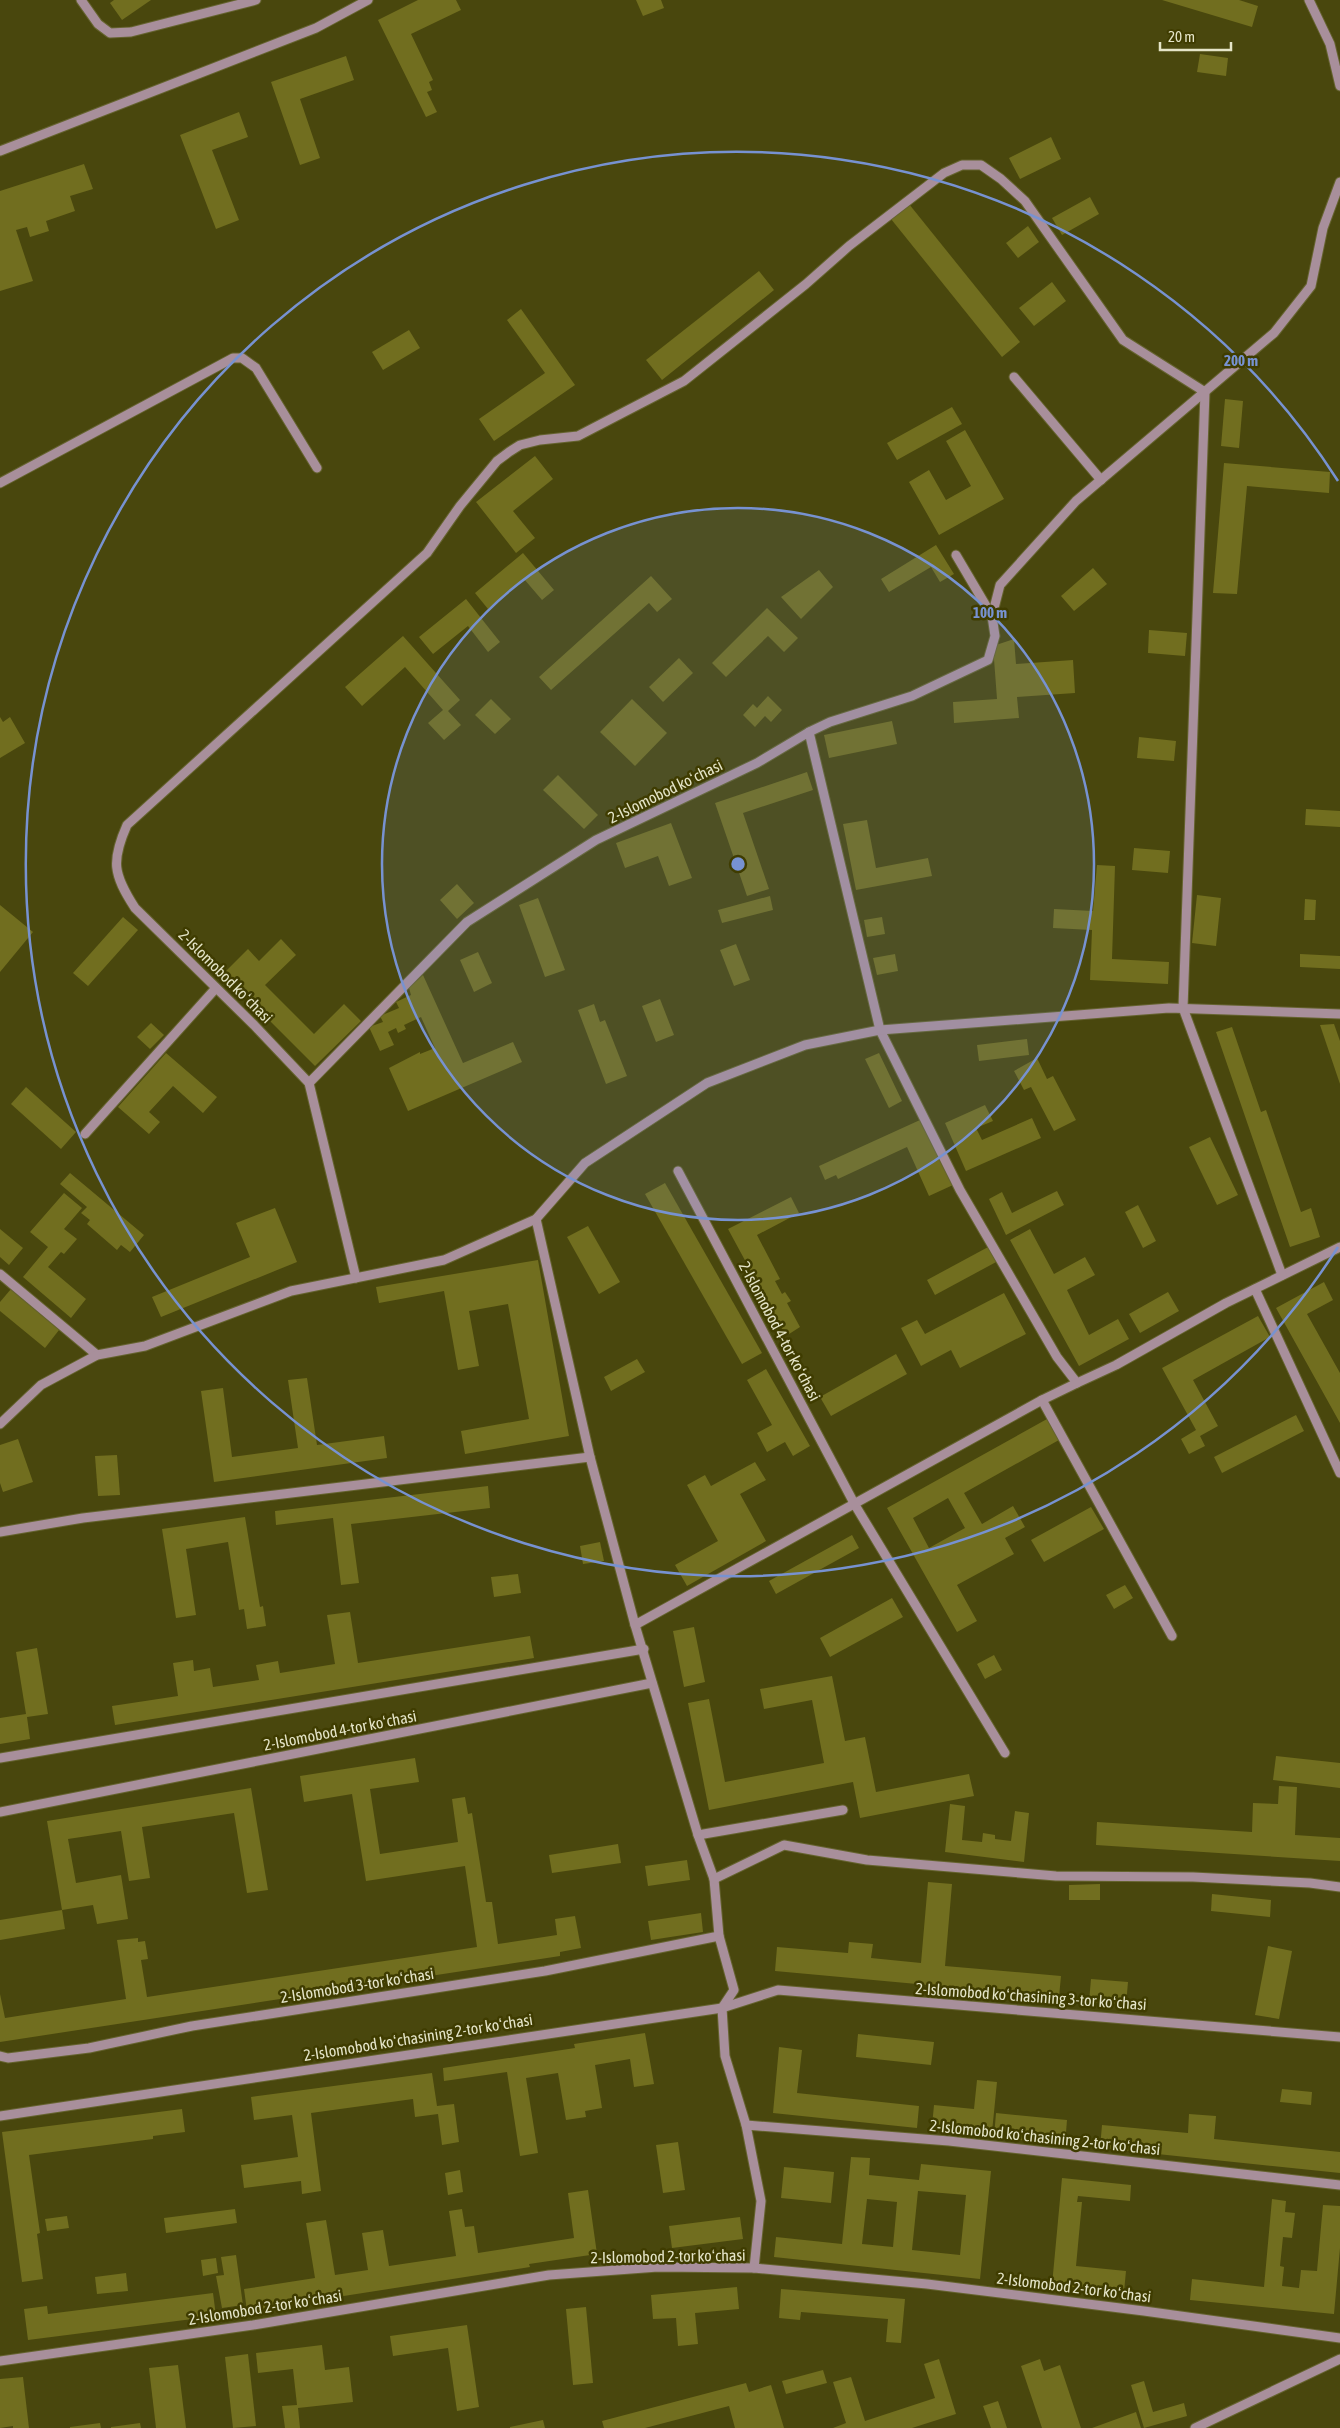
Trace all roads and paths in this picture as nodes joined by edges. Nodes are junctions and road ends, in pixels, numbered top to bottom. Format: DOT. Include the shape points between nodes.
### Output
graph roads {
  1 [pos="81,0"];
  2 [pos="256,0"];
  3 [pos="368,0"];
  4 [pos="1309,0"];
  5 [pos="1340,86"];
  6 [pos="0,151"];
  7 [pos="1340,182"];
  8 [pos="1014,377"];
  9 [pos="1206,392"];
  10 [pos="317,468"];
  11 [pos="1101,480"];
  12 [pos="0,483"];
  13 [pos="956,555"];
  14 [pos="992,616"];
  15 [pos="809,732"];
  16 [pos="216,988"];
  17 [pos="1183,1008"];
  18 [pos="1340,1014"];
  19 [pos="880,1030"];
  20 [pos="309,1083"];
  21 [pos="85,1134"];
  22 [pos="678,1171"];
  23 [pos="536,1219"];
  24 [pos="1340,1247"];
  25 [pos="0,1274"];
  26 [pos="1282,1275"];
  27 [pos="356,1278"];
  28 [pos="1255,1289"];
  29 [pos="97,1355"];
  30 [pos="1077,1383"];
  31 [pos="1042,1400"];
  32 [pos="0,1424"];
  33 [pos="590,1457"];
  34 [pos="1340,1473"];
  35 [pos="855,1505"];
  36 [pos="0,1532"];
  37 [pos="636,1625"];
  38 [pos="1172,1636"];
  39 [pos="644,1648"];
  40 [pos="652,1683"];
  41 [pos="1005,1753"];
  42 [pos="0,1758"];
  43 [pos="844,1810"];
  44 [pos="0,1812"];
  45 [pos="698,1835"];
  46 [pos="714,1879"];
  47 [pos="1340,1887"];
  48 [pos="719,1936"];
  49 [pos="722,2008"];
  50 [pos="1340,2037"];
  51 [pos="0,2056"];
  52 [pos="0,2116"];
  53 [pos="746,2125"];
  54 [pos="1340,2185"];
  55 [pos="754,2268"];
  56 [pos="1340,2338"];
  57 [pos="1340,2359"];
  58 [pos="0,2361"];
  59 [pos="1195,2428"];
  1 -- 2 [label="street" via="98,24 110,34 131,32"];
  3 -- 6 [label="street" via="316,28"];
  4 -- 5 [label="street" via="1330,44"];
  7 -- 9 [label="street" via="1323,228 1311,286 1274,333"];
  8 -- 11 [label="street"];
  9 -- 11 [label="street"];
  9 -- 16 [label="street, 2-Islomobod koʻchasi" via="1122,340 1026,201 981,165 962,165 944,173 684,381 578,436 520,445 498,461 460,506 427,553 127,825 117,848 117,874 124,890 135,908"];
  9 -- 17 [label="street"];
  10 -- 12 [label="street" via="256,368 242,358 233,358"];
  11 -- 14 [label="street" via="1076,501 1000,585"];
  13 -- 14 [label="street"];
  14 -- 15 [label="street, 2-Islomobod koʻchasi" via="995,636 988,660 912,696 830,722"];
  15 -- 19 [label="street"];
  15 -- 20 [label="street, 2-Islomobod koʻchasi" via="757,764 596,840 467,922"];
  16 -- 20 [label="street, 2-Islomobod koʻchasi"];
  16 -- 21 [label="street"];
  17 -- 18 [label="street"];
  17 -- 19 [label="street"];
  17 -- 26 [label="street"];
  19 -- 23 [label="street" via="805,1044 707,1083 585,1163"];
  19 -- 30 [label="street" via="960,1190 1057,1357"];
  20 -- 27 [label="street"];
  22 -- 35 [label="street, 2-Islomobod 4-tor koʻchasi"];
  23 -- 27 [label="street" via="444,1260"];
  23 -- 33 [label="street"];
  24 -- 26 [label="street"];
  25 -- 29 [label="street"];
  26 -- 28 [label="street"];
  27 -- 29 [label="street" via="291,1291 145,1346"];
  28 -- 30 [label="street"];
  28 -- 34 [label="street"];
  29 -- 32 [label="street" via="41,1385"];
  30 -- 31 [label="street"];
  31 -- 35 [label="street"];
  31 -- 38 [label="street"];
  33 -- 36 [label="street" via="92,1517"];
  33 -- 37 [label="street"];
  35 -- 37 [label="street"];
  35 -- 41 [label="street, 2-Islomobod 4-tor koʻchasi"];
  37 -- 39 [label="street"];
  39 -- 40 [label="street"];
  39 -- 42 [label="street, 2-Islomobod 4-tor koʻchasi"];
  40 -- 44 [label="street, 2-Islomobod 4-tor koʻchasi"];
  40 -- 45 [label="street"];
  43 -- 45 [label="street"];
  45 -- 46 [label="street"];
  46 -- 47 [label="street" via="784,1845 867,1860 1056,1876 1202,1877 1310,1882"];
  46 -- 48 [label="street"];
  48 -- 49 [label="street" via="734,1990"];
  48 -- 51 [label="street, 2-Islomobod 3-tor koʻchasi" via="545,1971 192,2026 89,2048 8,2058"];
  49 -- 50 [label="street, 2-Islomobod koʻchasining 3-tor koʻchasi" via="778,1990"];
  49 -- 52 [label="street, 2-Islomobod koʻchasining 2-tor koʻchasi"];
  49 -- 53 [label="street" via="725,2056"];
  53 -- 54 [label="street, 2-Islomobod koʻchasining 2-tor koʻchasi" via="949,2141"];
  53 -- 55 [label="street" via="761,2201"];
  55 -- 56 [label="street, 2-Islomobod 2-tor koʻchasi" via="927,2284"];
  55 -- 58 [label="street, 2-Islomobod 2-tor koʻchasi" via="658,2267 549,2275 253,2325"];
  57 -- 59 [label="street"];
}
